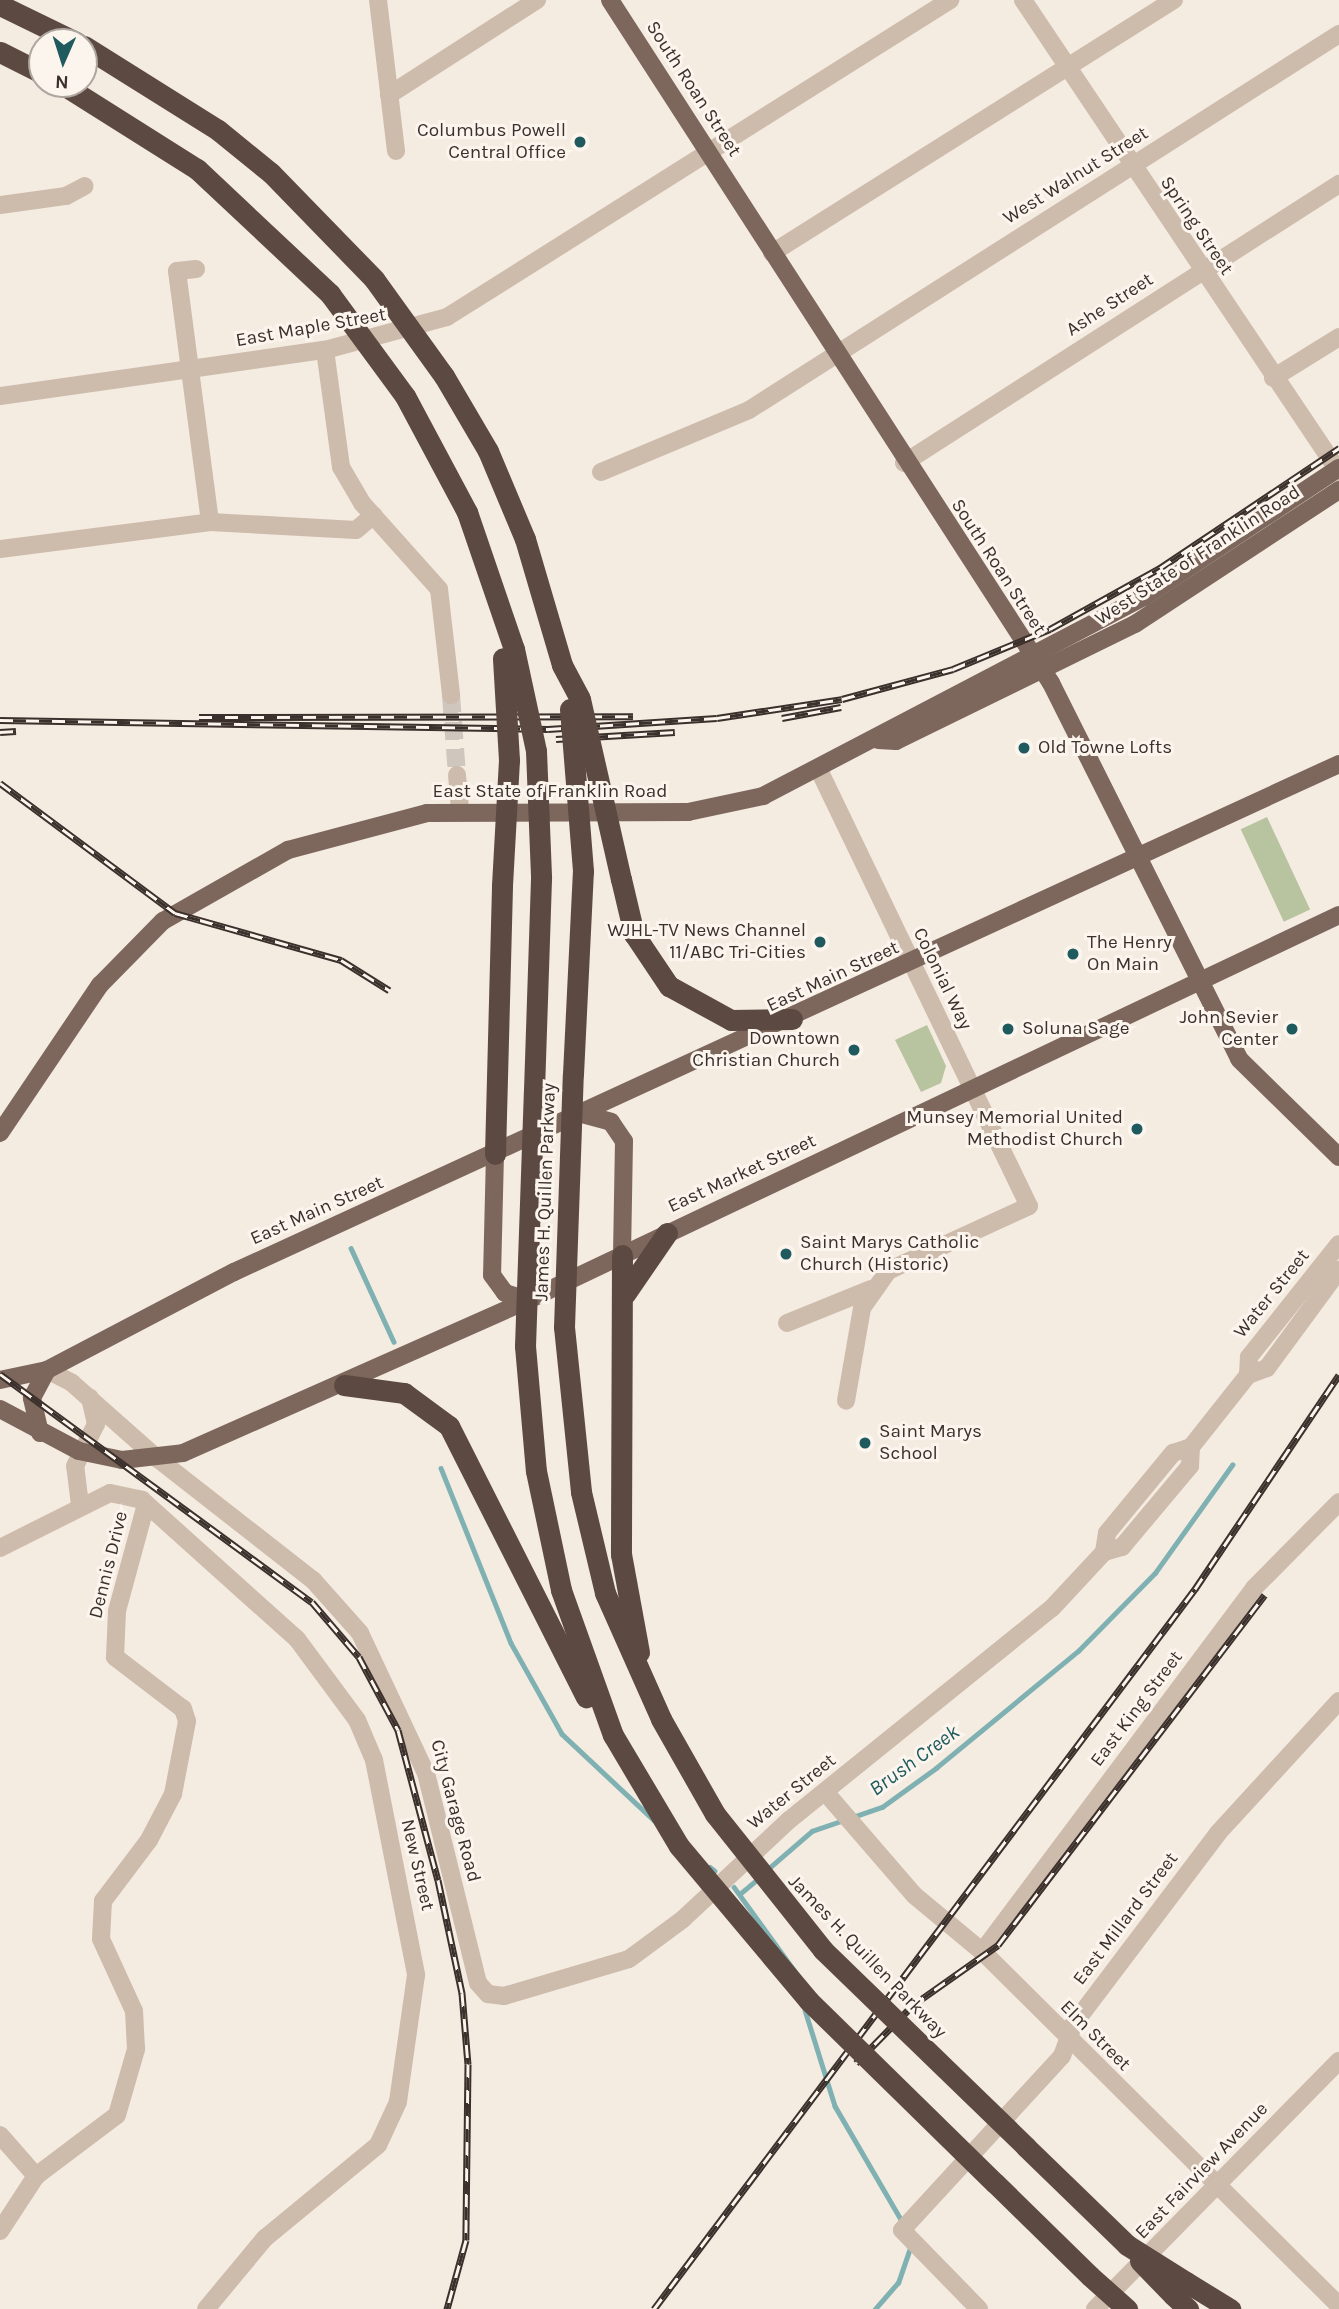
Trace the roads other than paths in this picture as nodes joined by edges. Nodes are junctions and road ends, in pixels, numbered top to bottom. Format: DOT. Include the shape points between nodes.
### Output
graph roads {
  1 [pos="378,0"];
  2 [pos="537,0"];
  3 [pos="610,0"];
  4 [pos="950,0"];
  5 [pos="1023,0"];
  6 [pos="1174,0"];
  7 [pos="0,5"];
  8 [pos="47,28"];
  9 [pos="1339,34"];
  10 [pos="0,52"];
  11 [pos="98,55"];
  12 [pos="28,66"];
  13 [pos="1066,67"];
  14 [pos="389,95"];
  15 [pos="84,98"];
  16 [pos="396,151"];
  17 [pos="709,153"];
  18 [pos="1131,167"];
  19 [pos="1339,184"];
  20 [pos="85,186"];
  21 [pos="0,205"];
  22 [pos="772,253"];
  23 [pos="196,269"];
  24 [pos="1201,271"];
  25 [pos="1339,337"];
  26 [pos="325,351"];
  27 [pos="836,355"];
  28 [pos="188,368"];
  29 [pos="1273,378"];
  30 [pos="0,396"];
  31 [pos="904,463"];
  32 [pos="1338,470"];
  33 [pos="601,472"];
  34 [pos="1339,490"];
  35 [pos="374,516"];
  36 [pos="210,522"];
  37 [pos="0,550"];
  38 [pos="508,654"];
  39 [pos="1031,655"];
  40 [pos="562,665"];
  41 [pos="1043,671"];
  42 [pos="451,695"];
  43 [pos="878,740"];
  44 [pos="1339,764"];
  45 [pos="819,770"];
  46 [pos="457,775"];
  47 [pos="460,811"];
  48 [pos="1139,858"];
  49 [pos="1339,915"];
  50 [pos="911,964"];
  51 [pos="1200,981"];
  52 [pos="792,1019"];
  53 [pos="970,1089"];
  54 [pos="582,1114"];
  55 [pos="0,1133"];
  56 [pos="495,1154"];
  57 [pos="1339,1157"];
  58 [pos="667,1233"];
  59 [pos="1339,1244"];
  60 [pos="622,1255"];
  61 [pos="1339,1270"];
  62 [pos="871,1289"];
  63 [pos="528,1300"];
  64 [pos="623,1303"];
  65 [pos="787,1323"];
  66 [pos="47,1370"];
  67 [pos="1248,1375"];
  68 [pos="0,1380"];
  69 [pos="344,1385"];
  70 [pos="90,1397"];
  71 [pos="846,1401"];
  72 [pos="0,1409"];
  73 [pos="40,1433"];
  74 [pos="79,1451"];
  75 [pos="158,1460"];
  76 [pos="1339,1502"];
  77 [pos="83,1504"];
  78 [pos="146,1504"];
  79 [pos="0,1548"];
  80 [pos="646,1685"];
  81 [pos="1339,1701"];
  82 [pos="613,1735"];
  83 [pos="831,1799"];
  84 [pos="982,1952"];
  85 [pos="478,1983"];
  86 [pos="1069,2042"];
  87 [pos="1339,2061"];
  88 [pos="0,2135"];
  89 [pos="36,2176"];
  90 [pos="1214,2188"];
  91 [pos="0,2231"];
  92 [pos="1084,2270"];
  93 [pos="1182,2295"];
  94 [pos="1339,2306"];
  95 [pos="206,2309"];
  96 [pos="979,2309"];
  97 [pos="1095,2309"];
  98 [pos="1110,2309"];
  99 [pos="1128,2309"];
  100 [pos="1230,2309"];
  1 -- 14 [label="street"];
  2 -- 14 [label="street"];
  3 -- 17 [label="main road, South Roan Street"];
  4 -- 17 [label="street, East Maple Street"];
  5 -- 13 [label="street, Spring Street"];
  6 -- 13 [label="street"];
  7 -- 8 [label="highway"];
  9 -- 18 [label="street, West Walnut Street"];
  10 -- 12 [label="highway"];
  11 -- 40 [label="highway, James H. Quillen Parkway, bridge" via="218,130 281,183 374,279 444,376 510,502"];
  13 -- 18 [label="street, Spring Street"];
  13 -- 22 [label="street"];
  14 -- 16 [label="street"];
  15 -- 38 [label="highway, bridge" via="197,169 330,294 405,396 451,478 498,595"];
  17 -- 22 [label="main road, South Roan Street"];
  17 -- 26 [label="street, East Maple Street" via="447,317"];
  18 -- 24 [label="street, Spring Street"];
  18 -- 27 [label="street, West Walnut Street"];
  19 -- 24 [label="street, Ashe Street"];
  20 -- 21 [label="street" via="66,196"];
  22 -- 27 [label="main road, South Roan Street"];
  23 -- 28 [label="street" via="177,271"];
  24 -- 29 [label="street, Spring Street"];
  24 -- 31 [label="street, Ashe Street"];
  25 -- 29 [label="street"];
  26 -- 28 [label="street, East Maple Street"];
  26 -- 35 [label="street" via="341,467"];
  27 -- 31 [label="main road, South Roan Street"];
  27 -- 33 [label="street, West Walnut Street" via="749,410"];
  28 -- 30 [label="street, East Maple Street"];
  28 -- 36 [label="street"];
  29 -- 32 [label="street, Spring Street"];
  31 -- 39 [label="main road, South Roan Street"];
  32 -- 39 [label="main road, West State of Franklin Road" via="1144,597"];
  34 -- 41 [label="main road, West State of Franklin Road" via="1157,611"];
  35 -- 36 [label="street" via="356,530"];
  35 -- 42 [label="street" via="439,589"];
  36 -- 37 [label="street"];
  38 -- 56 [label="highway, bridge"];
  38 -- 82 [label="highway, James H. Quillen Parkway, bridge" via="536,751 541,878 525,1346 549,1543"];
  39 -- 41 [label="main road, South Roan Street"];
  39 -- 43 [label="main road, West State of Franklin Road" via="889,726"];
  40 -- 52 [label="highway, bridge" via="580,699 634,934 669,986 731,1020"];
  40 -- 80 [label="highway, James H. Quillen Parkway, bridge" via="578,762 583,871 564,1327 572,1437 592,1545 625,1647"];
  41 -- 43 [label="main road, West State of Franklin Road" via="896,741"];
  41 -- 48 [label="main road, South Roan Street"];
  43 -- 45 [label="main road, East State of Franklin Road"];
  44 -- 48 [label="main road, East Main Street"];
  45 -- 47 [label="main road, East State of Franklin Road" via="764,796 705,810"];
  45 -- 50 [label="street, Colonial Way"];
  46 -- 47 [label="street"];
  47 -- 55 [label="main road, East State of Franklin Road" via="389,819 320,838 175,913 100,985"];
  48 -- 50 [label="main road, East Main Street"];
  48 -- 51 [label="main road, South Roan Street"];
  49 -- 51 [label="main road, East Market Street"];
  50 -- 52 [label="main road, East Main Street"];
  50 -- 53 [label="street, Colonial Way"];
  51 -- 53 [label="main road, East Market Street"];
  51 -- 57 [label="main road, South Roan Street" via="1242,1064"];
  52 -- 54 [label="main road, East Main Street"];
  53 -- 58 [label="main road, East Market Street"];
  53 -- 62 [label="street, Colonial Way" via="1028,1206 902,1261"];
  54 -- 56 [label="main road, East Main Street"];
  54 -- 60 [label="main road" via="611,1122 624,1142"];
  56 -- 63 [label="main road" via="492,1275 505,1293"];
  56 -- 66 [label="main road, East Main Street" via="234,1272"];
  58 -- 60 [label="main road, East Market Street"];
  58 -- 64 [label="highway" via="634,1273"];
  59 -- 67 [label="street, Water Street" via="1249,1357"];
  60 -- 63 [label="main road, East Market Street"];
  60 -- 64 [label="highway"];
  61 -- 67 [label="street, Water Street" via="1267,1368"];
  62 -- 65 [label="street"];
  62 -- 71 [label="street"];
  63 -- 69 [label="main road, East Market Street"];
  64 -- 80 [label="highway" via="621,1554"];
  66 -- 68 [label="main road, East Main Street"];
  66 -- 70 [label="street, City Garage Road"];
  66 -- 73 [label="main road" via="32,1398"];
  67 -- 83 [label="street, Water Street" via="1191,1447 1190,1466 1122,1547 1104,1552 1052,1608"];
  69 -- 75 [label="main road, East Market Street"];
  69 -- 82 [label="highway" via="404,1394 449,1426 592,1708"];
  70 -- 74 [label="street" via="96,1424"];
  70 -- 75 [label="street, City Garage Road"];
  72 -- 73 [label="main road"];
  73 -- 74 [label="main road"];
  74 -- 75 [label="main road"];
  74 -- 77 [label="street"];
  75 -- 85 [label="street, City Garage Road" via="313,1580 360,1633 426,1773"];
  76 -- 84 [label="street, East King Street" via="1254,1588"];
  77 -- 78 [label="street, New Street" via="128,1494"];
  77 -- 79 [label="street"];
  78 -- 89 [label="street, Dennis Drive" via="117,1611 115,1657 183,1709 187,1721 173,1794 149,1840 103,1900 101,1939 134,2011 136,2049 117,2115"];
  78 -- 95 [label="street, New Street" via="297,1639 357,1720 374,1760 416,1975 406,2074 383,2136 265,2238"];
  80 -- 93 [label="highway, James H. Quillen Parkway, bridge" via="715,1814 823,1950"];
  81 -- 86 [label="street, East Millard Street" via="1217,1833 1073,2025"];
  82 -- 92 [label="highway, James H. Quillen Parkway, bridge" via="680,1846 809,2001"];
  83 -- 84 [label="street, Elm Street" via="865,1843"];
  83 -- 85 [label="street, Water Street" via="629,1959 504,1996 488,1994"];
  84 -- 86 [label="street, Elm Street"];
  86 -- 90 [label="street, Elm Street"];
  86 -- 96 [label="street, East Millard Street" via="902,2230"];
  87 -- 90 [label="street, East Fairview Avenue"];
  88 -- 89 [label="street"];
  89 -- 91 [label="street, Dennis Drive"];
  90 -- 94 [label="street, Elm Street"];
  90 -- 97 [label="street, East Fairview Avenue"];
  92 -- 98 [label="highway, bridge"];
  92 -- 99 [label="highway, James H. Quillen Parkway, bridge"];
  93 -- 100 [label="highway, James H. Quillen Parkway"];
}
